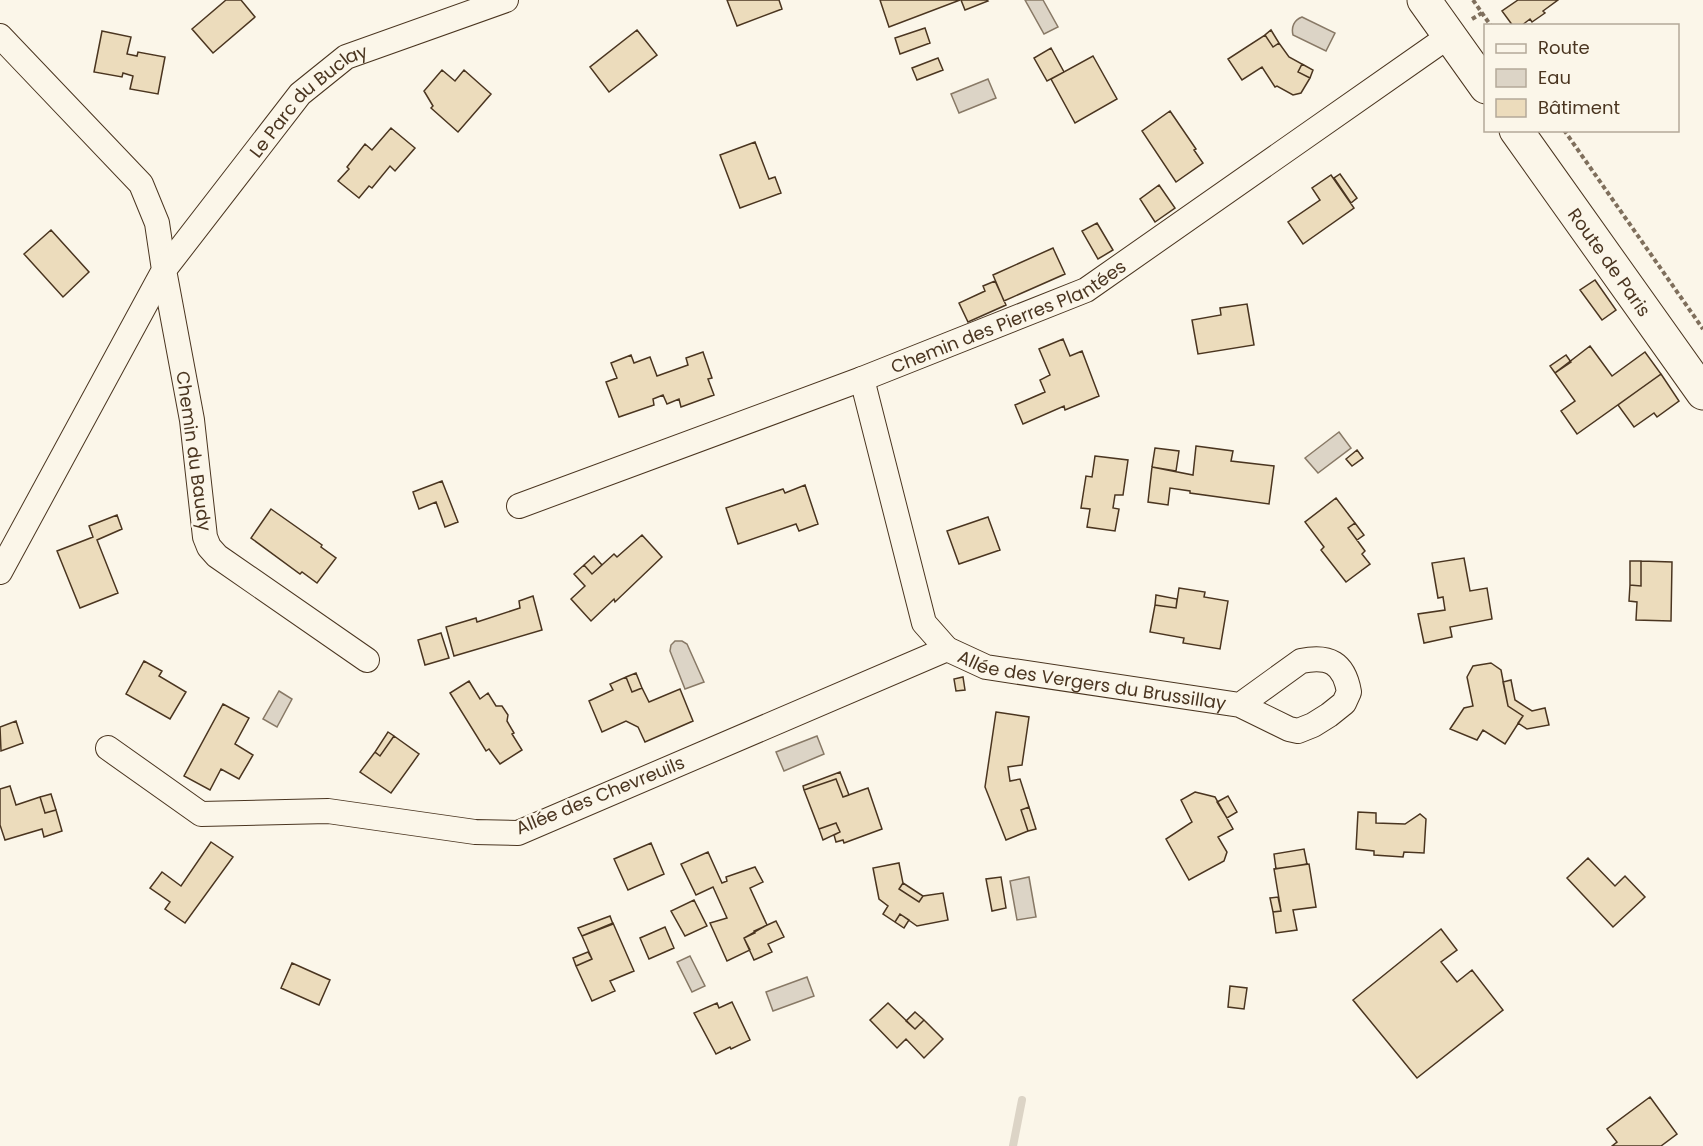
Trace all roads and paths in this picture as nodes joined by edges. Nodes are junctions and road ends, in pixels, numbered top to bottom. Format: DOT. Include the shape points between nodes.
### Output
graph roads {
  1 [pos="506,0"];
  2 [pos="1424,0"];
  3 [pos="1473,0"];
  4 [pos="1490,24"];
  5 [pos="0,36"];
  6 [pos="1449,36"];
  7 [pos="1484,86"];
  8 [pos="1517,132"];
  9 [pos="1565,132"];
  10 [pos="164,270"];
  11 [pos="1703,329"];
  12 [pos="862,379"];
  13 [pos="1703,393"];
  14 [pos="519,506"];
  15 [pos="0,572"];
  16 [pos="947,649"];
  17 [pos="367,660"];
  18 [pos="1240,705"];
  19 [pos="108,748"];
  1 -- 10 [label="street, Le Parc du Buclay" via="346,57 300,94"];
  2 -- 6 [label="main road"];
  3 -- 4 [label="path"];
  5 -- 10 [label="street, Chemin du Baudy" via="141,184 157,223"];
  6 -- 7 [label="main road"];
  6 -- 12 [label="street, Chemin des Pierres Plantées" via="1086,290"];
  8 -- 13 [label="main road, Route de Paris"];
  9 -- 11 [label="path, Route de Paris"];
  10 -- 15 [label="street"];
  10 -- 17 [label="street, Chemin du Baudy" via="192,420 209,547"];
  12 -- 14 [label="street, Chemin des Pierres Plantées"];
  12 -- 16 [label="street, Allée des Vergers du Brussillay" via="924,622"];
  16 -- 18 [label="street, Allée des Vergers du Brussillay" via="986,667"];
  16 -- 19 [label="street, Allée des Chevreuils" via="518,833 475,832 328,811 201,814"];
}
